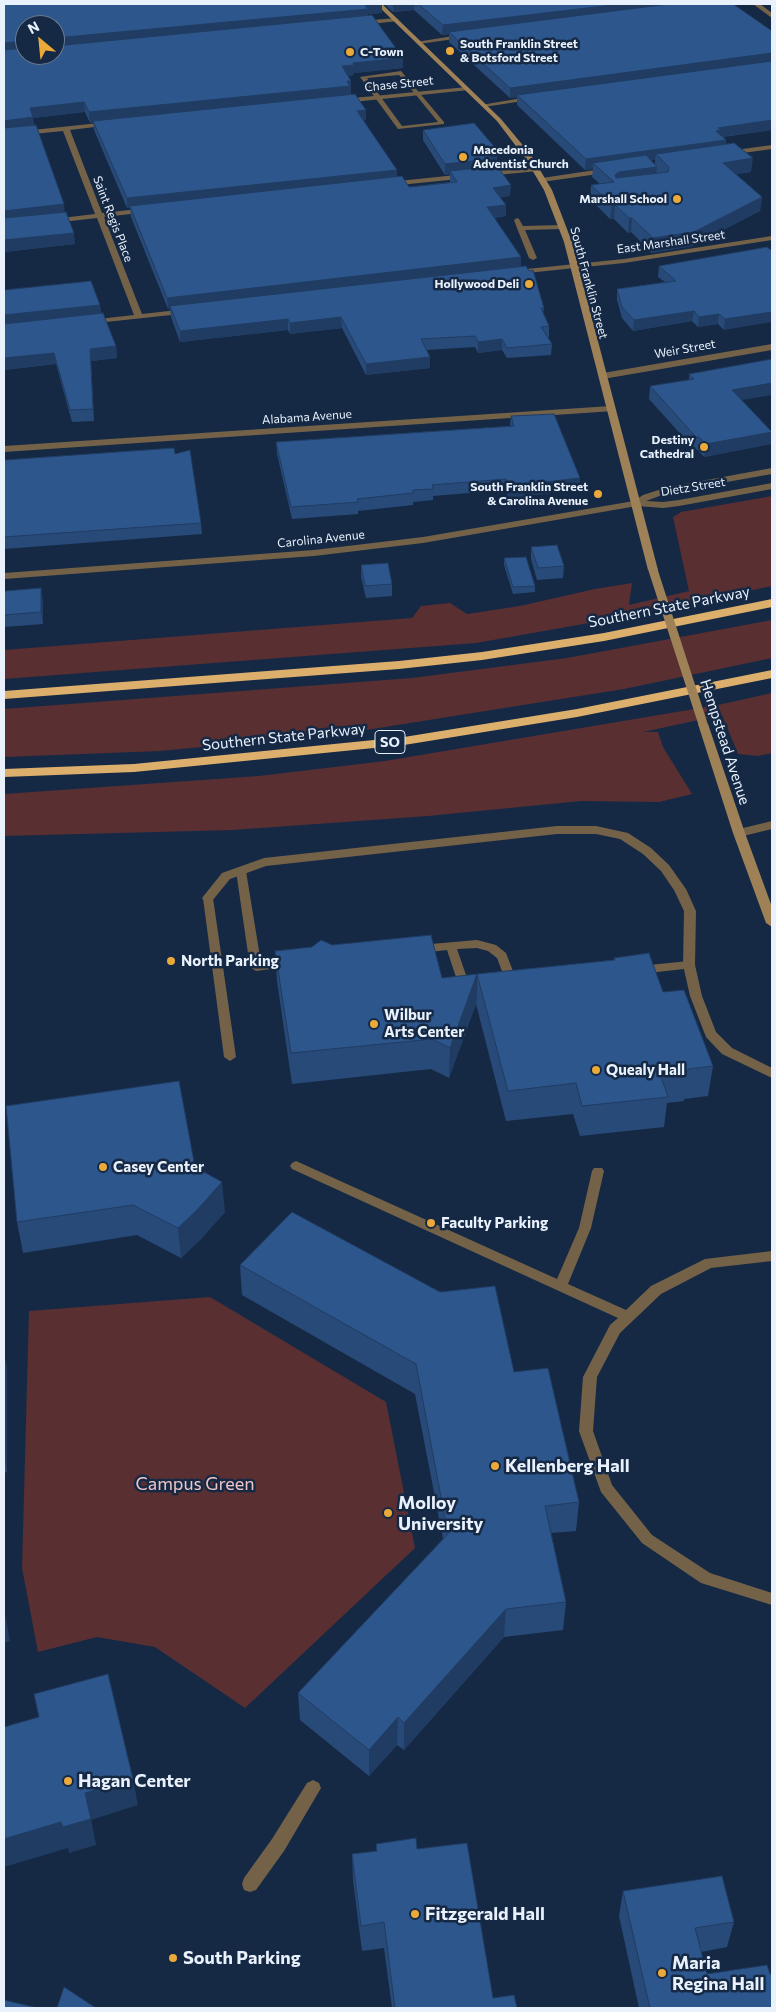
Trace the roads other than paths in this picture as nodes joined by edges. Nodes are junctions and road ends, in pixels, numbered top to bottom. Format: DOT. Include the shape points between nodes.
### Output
graph roads {
  1 [pos="379,4"];
  2 [pos="756,4"];
  3 [pos="772,16"];
  4 [pos="396,20"];
  5 [pos="354,24"];
  6 [pos="473,35"];
  7 [pos="419,42"];
  8 [pos="468,89"];
  9 [pos="418,94"];
  10 [pos="546,97"];
  11 [pos="378,98"];
  12 [pos="339,102"];
  13 [pos="484,105"];
  14 [pos="115,124"];
  15 [pos="66,129"];
  16 [pos="4,135"];
  17 [pos="772,147"];
  18 [pos="724,154"];
  19 [pos="621,168"];
  20 [pos="535,169"];
  21 [pos="542,180"];
  22 [pos="382,185"];
  23 [pos="158,209"];
  24 [pos="100,216"];
  25 [pos="517,220"];
  26 [pos="42,222"];
  27 [pos="562,227"];
  28 [pos="520,228"];
  29 [pos="772,238"];
  30 [pos="533,258"];
  31 [pos="574,266"];
  32 [pos="509,273"];
  33 [pos="197,310"];
  34 [pos="139,317"];
  35 [pos="81,323"];
  36 [pos="772,347"];
  37 [pos="603,376"];
  38 [pos="611,409"];
  39 [pos="4,449"];
  40 [pos="772,471"];
  41 [pos="772,486"];
  42 [pos="637,503"];
  43 [pos="653,570"];
  44 [pos="4,576"];
  45 [pos="772,603"];
  46 [pos="772,674"];
  47 [pos="4,695"];
  48 [pos="4,773"];
  49 [pos="772,825"];
  50 [pos="739,833"];
  51 [pos="241,871"];
  52 [pos="208,898"];
  53 [pos="772,922"];
  54 [pos="452,946"];
  55 [pos="405,951"];
  56 [pos="301,962"];
  57 [pos="690,965"];
  58 [pos="625,972"];
  59 [pos="485,985"];
  60 [pos="499,985"];
  61 [pos="230,1056"];
  62 [pos="772,1073"];
  63 [pos="296,1166"];
  64 [pos="598,1171"];
  65 [pos="772,1256"];
  66 [pos="561,1286"];
  67 [pos="628,1317"];
  68 [pos="772,1599"];
  69 [pos="313,1788"];
  70 [pos="250,1884"];
  1 -- 4 [label="main road, South Franklin Street"];
  2 -- 3 [label="street"];
  4 -- 5 [label="street"];
  4 -- 7 [label="main road, South Franklin Street"];
  6 -- 7 [label="street"];
  7 -- 8 [label="main road, South Franklin Street"];
  8 -- 9 [label="street, Chase Street"];
  8 -- 13 [label="main road, South Franklin Street"];
  9 -- 11 [label="street, Chase Street"];
  9 -- 11 [label="lane" via="401,73 363,77"];
  9 -- 11 [label="lane" via="442,124 400,128"];
  10 -- 13 [label="street"];
  11 -- 12 [label="street, Chase Street"];
  13 -- 20 [label="main road, South Franklin Street"];
  14 -- 15 [label="street"];
  15 -- 16 [label="street"];
  15 -- 24 [label="street, Saint Regis Place"];
  17 -- 18 [label="street"];
  19 -- 21 [label="street"];
  20 -- 21 [label="main road, South Franklin Street"];
  20 -- 22 [label="street"];
  21 -- 27 [label="main road, South Franklin Street"];
  23 -- 24 [label="street"];
  24 -- 26 [label="street"];
  24 -- 34 [label="street, Saint Regis Place"];
  25 -- 28 [label="lane"];
  27 -- 28 [label="lane"];
  27 -- 31 [label="main road, South Franklin Street"];
  28 -- 30 [label="lane"];
  29 -- 31 [label="street, East Marshall Street"];
  31 -- 32 [label="street, East Marshall Street"];
  31 -- 37 [label="main road, South Franklin Street"];
  33 -- 34 [label="street"];
  34 -- 35 [label="street"];
  36 -- 37 [label="street, Weir Street"];
  37 -- 38 [label="main road, South Franklin Street"];
  38 -- 39 [label="street, Alabama Avenue"];
  38 -- 42 [label="main road, South Franklin Street"];
  40 -- 42 [label="street, Dietz Street" via="668,490"];
  41 -- 42 [label="street, Dietz Street" via="663,505"];
  42 -- 43 [label="main road, South Franklin Street"];
  42 -- 44 [label="street, Carolina Avenue" via="423,540 314,553"];
  43 -- 50 [label="main road, Hempstead Avenue, bridge"];
  45 -- 47 [label="highway, Southern State Parkway" via="596,638 482,656"];
  46 -- 48 [label="highway, Southern State Parkway / SO" via="577,713 387,743 134,768"];
  49 -- 50 [label="street"];
  50 -- 53 [label="main road, Hempstead Avenue"];
  51 -- 52 [label="street" via="226,876"];
  51 -- 56 [label="lane" via="256,966"];
  51 -- 57 [label="street" via="264,862 558,830 596,830 624,836 646,851 665,868 680,889 690,911"];
  52 -- 61 [label="lane"];
  54 -- 55 [label="lane"];
  54 -- 59 [label="lane" via="461,977 472,984"];
  54 -- 60 [label="lane" via="477,944 492,948 502,956 516,983"];
  57 -- 58 [label="lane"];
  57 -- 62 [label="street" via="696,996 710,1034 744,1062"];
  63 -- 66 [label="lane"];
  64 -- 66 [label="lane" via="585,1228"];
  65 -- 67 [label="lane" via="709,1264 656,1290"];
  66 -- 67 [label="lane"];
  67 -- 68 [label="lane" via="615,1329 590,1377 586,1431 606,1488 646,1539 706,1578"];
  69 -- 70 [label="lane"];
}
